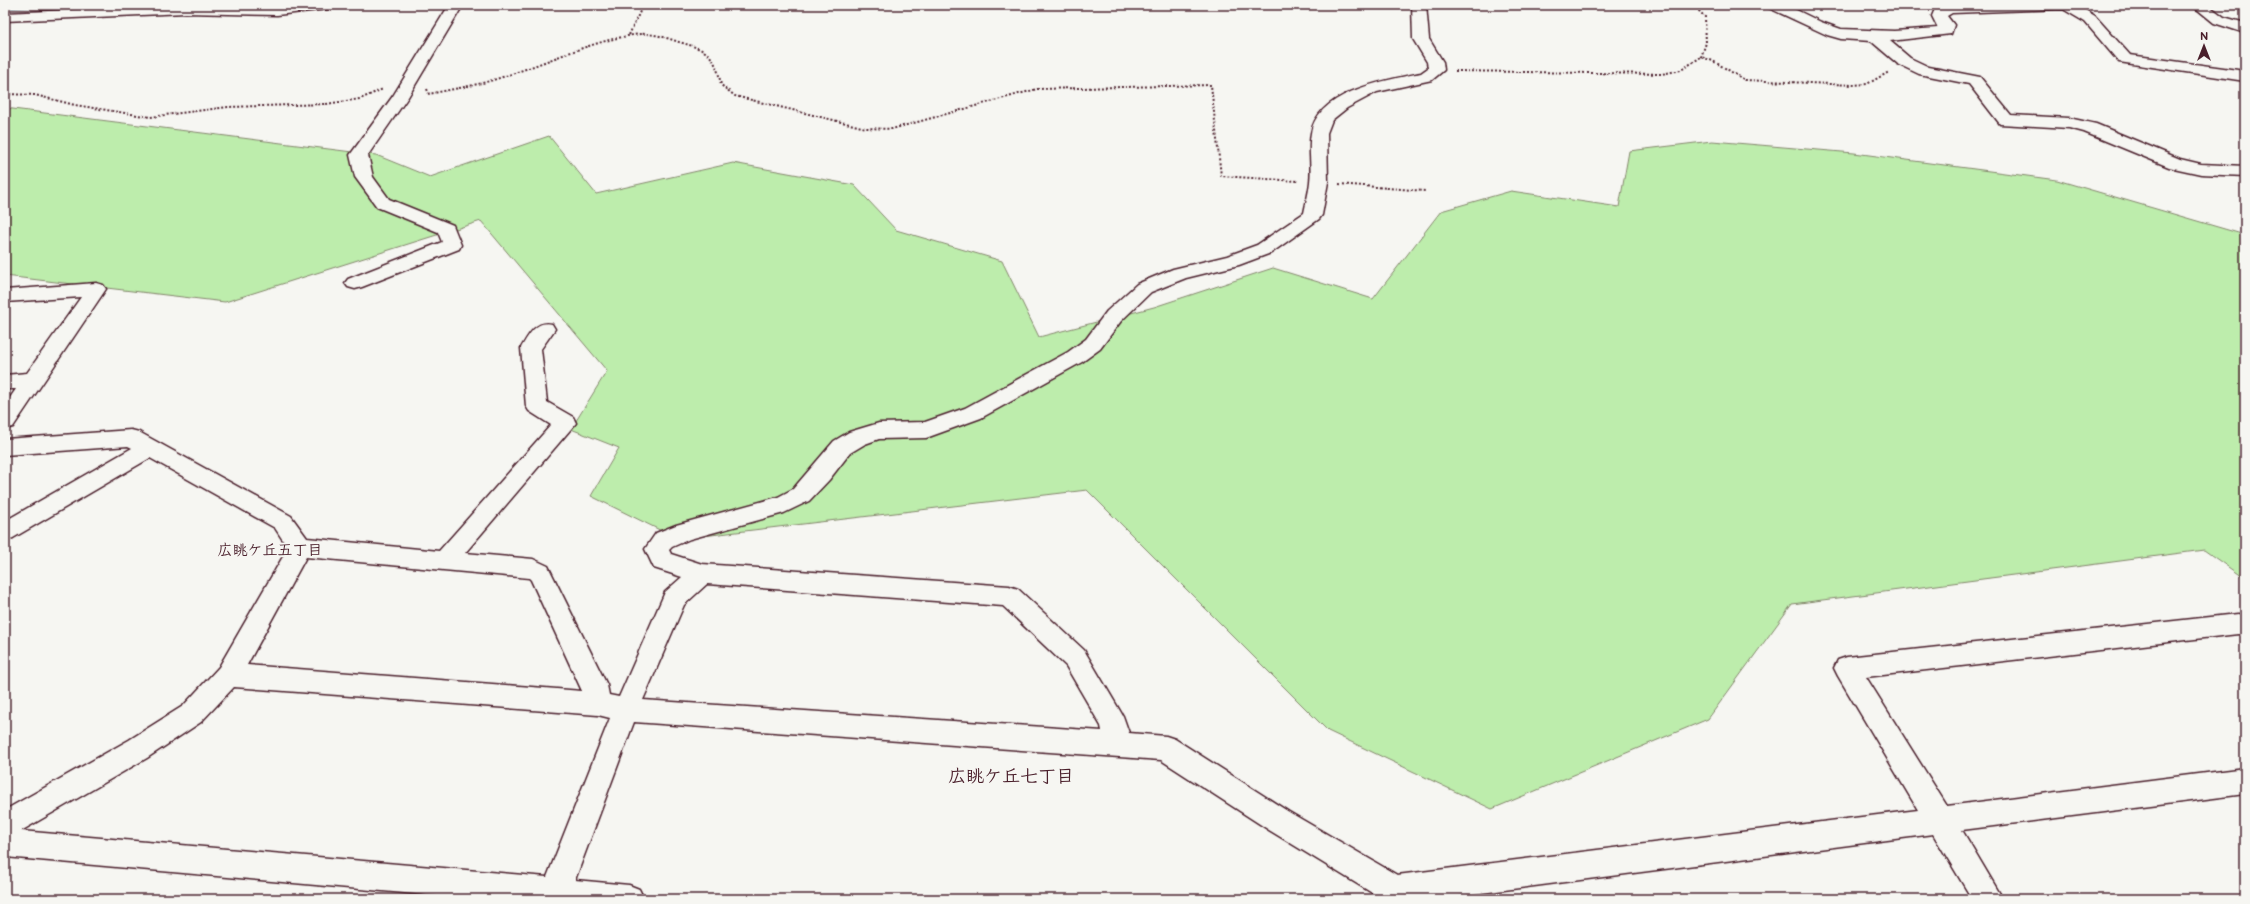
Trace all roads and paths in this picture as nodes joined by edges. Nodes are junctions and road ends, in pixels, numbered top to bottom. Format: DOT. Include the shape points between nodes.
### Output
graph roads {
  1 [pos="328,5"];
  2 [pos="456,5"];
  3 [pos="643,5"];
  4 [pos="1420,5"];
  5 [pos="1693,5"];
  6 [pos="1774,5"];
  7 [pos="2065,5"];
  8 [pos="2199,5"];
  9 [pos="5,17"];
  10 [pos="2245,28"];
  11 [pos="1874,35"];
  12 [pos="629,36"];
  13 [pos="1701,57"];
  14 [pos="1908,63"];
  15 [pos="1436,70"];
  16 [pos="2245,76"];
  17 [pos="410,78"];
  18 [pos="5,94"];
  19 [pos="2245,171"];
  20 [pos="1319,182"];
  21 [pos="1425,191"];
  22 [pos="355,283"];
  23 [pos="5,296"];
  24 [pos="545,329"];
  25 [pos="33,380"];
  26 [pos="5,382"];
  27 [pos="5,421"];
  28 [pos="5,447"];
  29 [pos="150,448"];
  30 [pos="5,532"];
  31 [pos="300,547"];
  32 [pos="445,560"];
  33 [pos="702,574"];
  34 [pos="2245,626"];
  35 [pos="228,675"];
  36 [pos="598,704"];
  37 [pos="626,710"];
  38 [pos="1117,745"];
  39 [pos="2245,781"];
  40 [pos="1940,821"];
  41 [pos="5,825"];
  42 [pos="5,843"];
  43 [pos="554,895"];
  44 [pos="1394,895"];
  45 [pos="629,899"];
  46 [pos="1988,899"];
  1 -- 9 [label="street" via="277,11 186,10"];
  2 -- 17 [label="street"];
  3 -- 12 [label="path"];
  4 -- 15 [label="street" via="1421,39 1435,62"];
  5 -- 13 [label="path" via="1705,17 1706,43"];
  6 -- 11 [label="street" via="1841,34"];
  7 -- 11 [label="street" via="1952,9 1940,12 1939,16 1946,26 1946,31 1932,34"];
  7 -- 16 [label="street" via="2090,19 2125,59"];
  8 -- 10 [label="street" via="2219,20"];
  11 -- 14 [label="street"];
  12 -- 17 [label="path" via="579,49 486,82 429,94 422,81"];
  12 -- 20 [label="path" via="658,36 701,48 712,56 721,85 735,96 866,128 892,129 1037,89 1211,85 1221,176"];
  13 -- 14 [label="path" via="1719,64 1736,77 1745,80 1833,86 1866,84"];
  13 -- 15 [label="path" via="1681,70 1662,74 1498,71 1482,73"];
  14 -- 19 [label="street" via="1925,71 1974,80 2006,120 2069,123 2090,128 2175,163 2201,169"];
  15 -- 20 [label="street" via="1426,77 1372,88 1330,112 1320,124 1318,133"];
  17 -- 18 [label="path" via="360,99 326,104 228,107 150,118 35,95"];
  17 -- 22 [label="street" via="400,97 359,155 364,177 384,203 446,229 452,245"];
  20 -- 21 [label="path"];
  20 -- 33 [label="street" via="1313,215 1264,249 1232,261 1180,273 1144,288 1114,316 1093,344 1075,357 973,413 926,430 879,432 857,438 842,447 801,495 784,504 684,531 664,540 657,549 662,561"];
  23 -- 25 [label="street" via="96,289"];
  24 -- 32 [label="street" via="531,348 537,406 565,423"];
  25 -- 26 [label="street"];
  25 -- 27 [label="street"];
  28 -- 29 [label="street" via="131,438"];
  29 -- 30 [label="street"];
  29 -- 31 [label="street" via="283,522"];
  31 -- 32 [label="street"];
  31 -- 35 [label="street"];
  32 -- 36 [label="street" via="533,568 540,573 594,685"];
  33 -- 37 [label="street" via="674,599"];
  33 -- 38 [label="street" via="1009,596 1076,658 1114,724"];
  34 -- 40 [label="street" via="2230,625 1847,668"];
  35 -- 36 [label="street"];
  35 -- 41 [label="street" via="192,714 138,749"];
  36 -- 37 [label="street"];
  37 -- 38 [label="street"];
  37 -- 43 [label="street"];
  38 -- 44 [label="street" via="1166,748"];
  39 -- 40 [label="street"];
  40 -- 44 [label="street"];
  40 -- 46 [label="street"];
  42 -- 43 [label="street"];
  43 -- 45 [label="street"];
}
